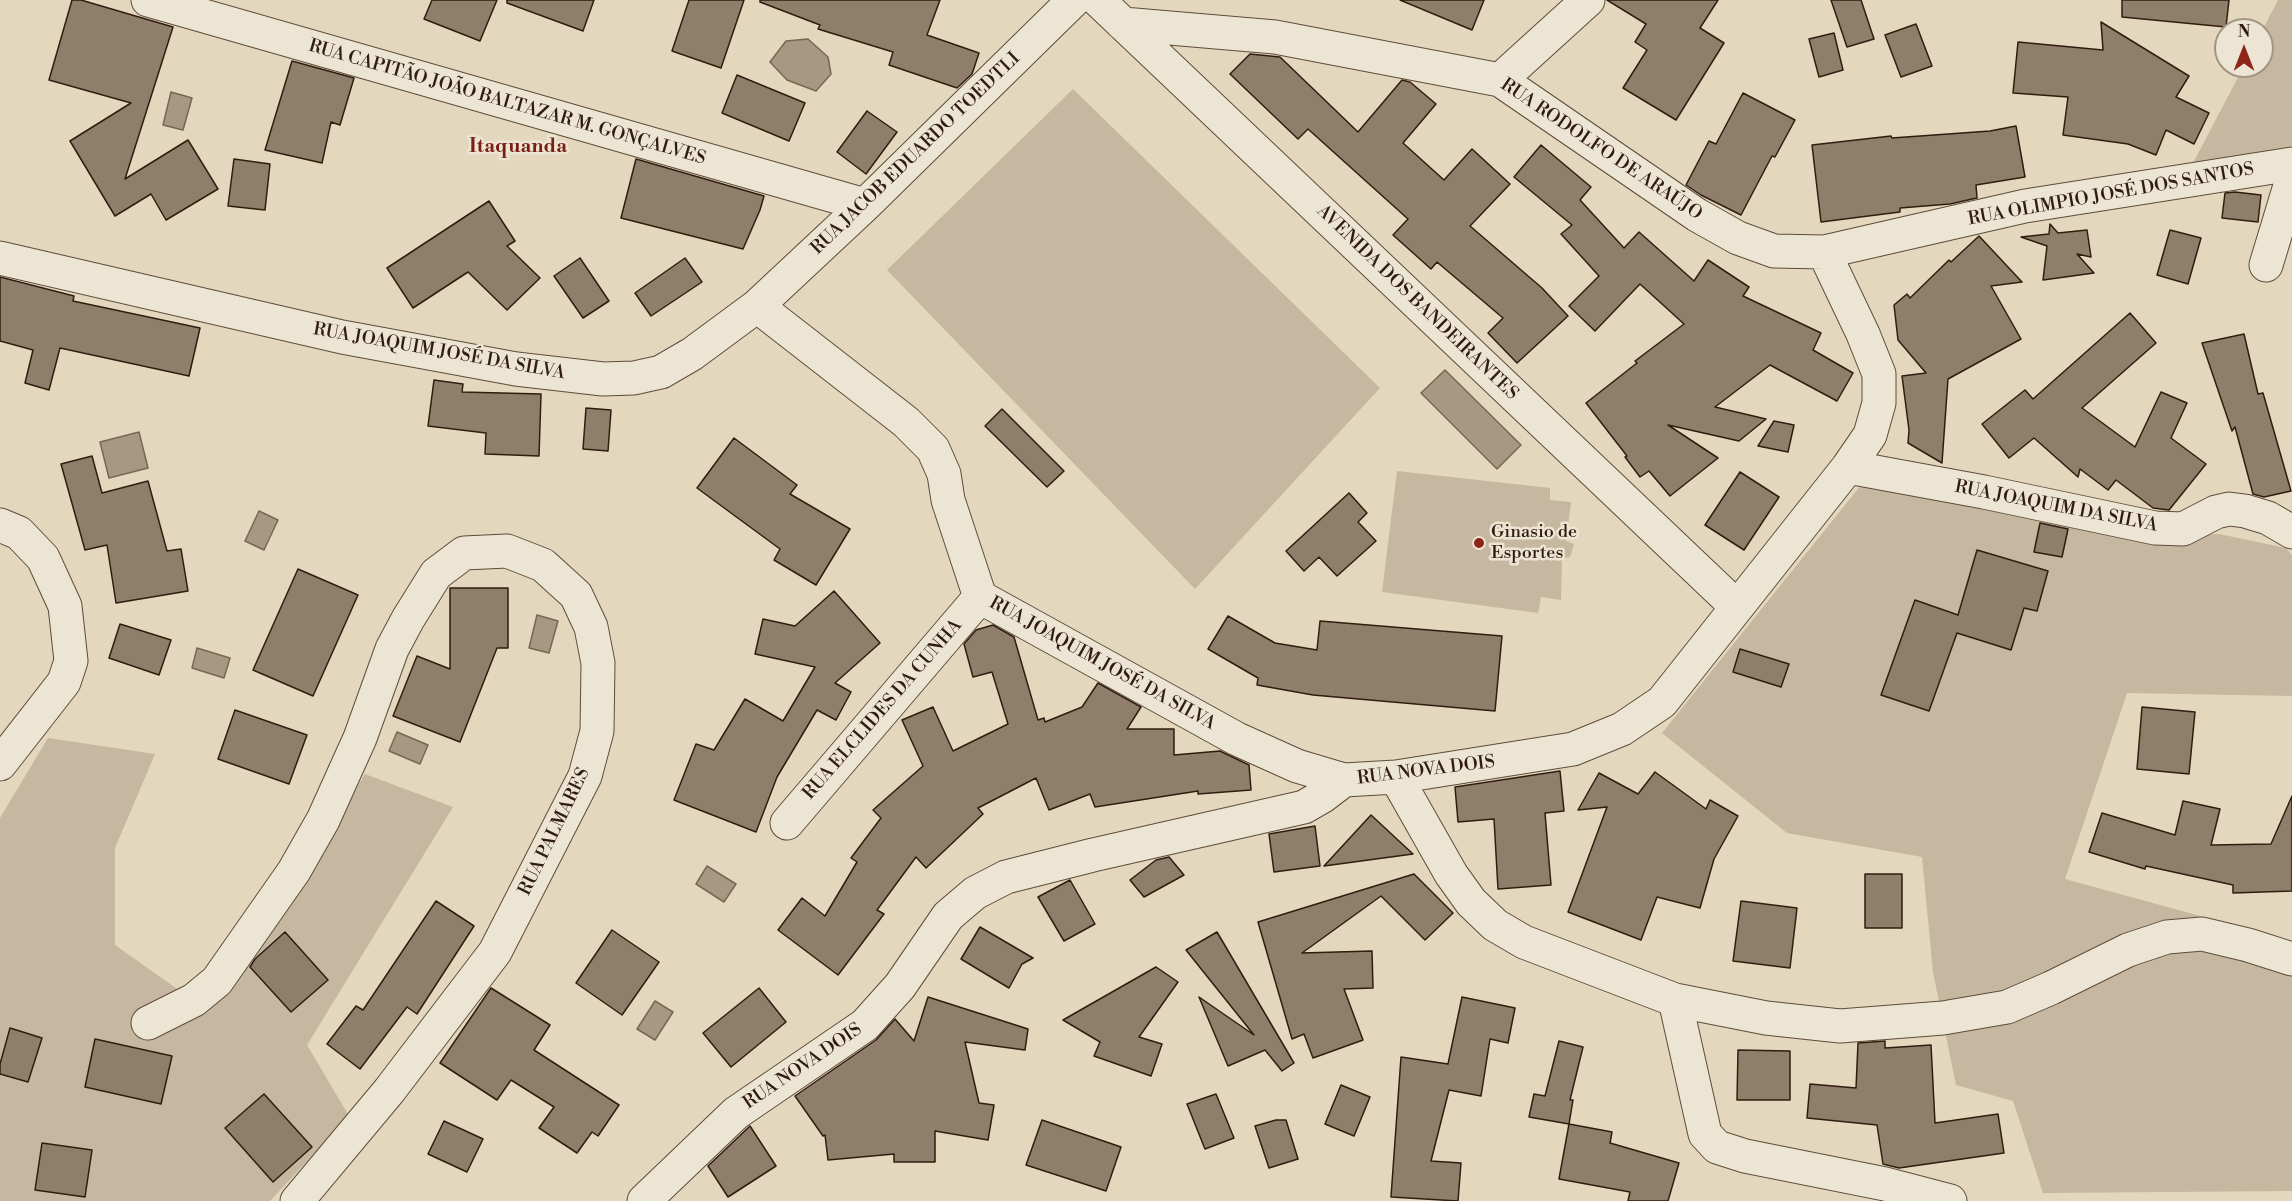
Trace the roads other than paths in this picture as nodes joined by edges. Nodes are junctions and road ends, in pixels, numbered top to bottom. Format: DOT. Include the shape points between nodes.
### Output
graph roads {
  1 [pos="148,0"];
  2 [pos="1074,0"];
  3 [pos="1098,0"];
  4 [pos="1588,0"];
  5 [pos="1123,24"];
  6 [pos="1500,80"];
  7 [pos="2292,164"];
  8 [pos="2292,179"];
  9 [pos="865,205"];
  10 [pos="1824,252"];
  11 [pos="0,258"];
  12 [pos="2266,265"];
  13 [pos="757,306"];
  14 [pos="1848,467"];
  15 [pos="0,525"];
  16 [pos="2292,532"];
  17 [pos="980,597"];
  18 [pos="1736,606"];
  19 [pos="0,764"];
  20 [pos="1396,777"];
  21 [pos="1344,780"];
  22 [pos="787,823"];
  23 [pos="2292,959"];
  24 [pos="1675,1000"];
  25 [pos="148,1023"];
  26 [pos="297,1201"];
  27 [pos="644,1201"];
  28 [pos="1950,1201"];
  1 -- 9 [label="street, RUA CAPITÃO JOÃO BALTAZAR M. GONÇALVES"];
  2 -- 9 [label="street, RUA JACOB EDUARDO TOEDTLI"];
  3 -- 5 [label="street, AVENIDA DOS BANDEIRANTES"];
  4 -- 6 [label="street"];
  5 -- 6 [label="street, RUA RODOLFO DE ARAÚJO" via="1275,37"];
  5 -- 18 [label="street, AVENIDA DOS BANDEIRANTES"];
  6 -- 10 [label="street, RUA RODOLFO DE ARAÚJO" via="1738,238 1774,251"];
  7 -- 10 [label="street, RUA OLIMPIO JOSÉ DOS SANTOS" via="2025,206"];
  8 -- 12 [label="street"];
  9 -- 13 [label="street, RUA JACOB EDUARDO TOEDTLI"];
  10 -- 14 [label="street, RUA NOVA DOIS" via="1879,374 1879,403 1870,435"];
  11 -- 13 [label="street, RUA JOAQUIM JOSÉ DA SILVA" via="342,337 516,369 603,379 661,372"];
  13 -- 17 [label="street, RUA JOAQUIM JOSÉ DA SILVA" via="933,448"];
  14 -- 16 [label="street, RUA JOAQUIM DA SILVA" via="2155,528 2183,529 2229,509 2268,518"];
  14 -- 18 [label="street, RUA NOVA DOIS"];
  15 -- 19 [label="street" via="18,533 43,558 65,606 70,661 64,682"];
  17 -- 21 [label="street, RUA JOAQUIM JOSÉ DA SILVA" via="1237,739 1297,766"];
  17 -- 22 [label="street, RUA ELCLIDES DA CUNHA"];
  18 -- 20 [label="street, RUA NOVA DOIS" via="1662,702 1622,729 1573,749"];
  20 -- 21 [label="street, RUA NOVA DOIS"];
  20 -- 24 [label="street" via="1451,874 1471,902 1495,925 1524,942"];
  21 -- 27 [label="street, RUA NOVA DOIS" via="1304,807 1006,877 975,892 948,916 900,986 865,1025 736,1113"];
  23 -- 24 [label="street" via="2202,934 2167,937 2128,950 2007,1006 1943,1018 1840,1026 1767,1018"];
  24 -- 28 [label="street" via="1705,1134 1717,1147"];
  25 -- 26 [label="street, RUA PALMARES" via="195,1000 217,981 294,871 342,779 392,649 436,574 464,553 507,551 543,565 576,595 591,627 598,663 597,731 585,777 495,952 389,1091"];
}
